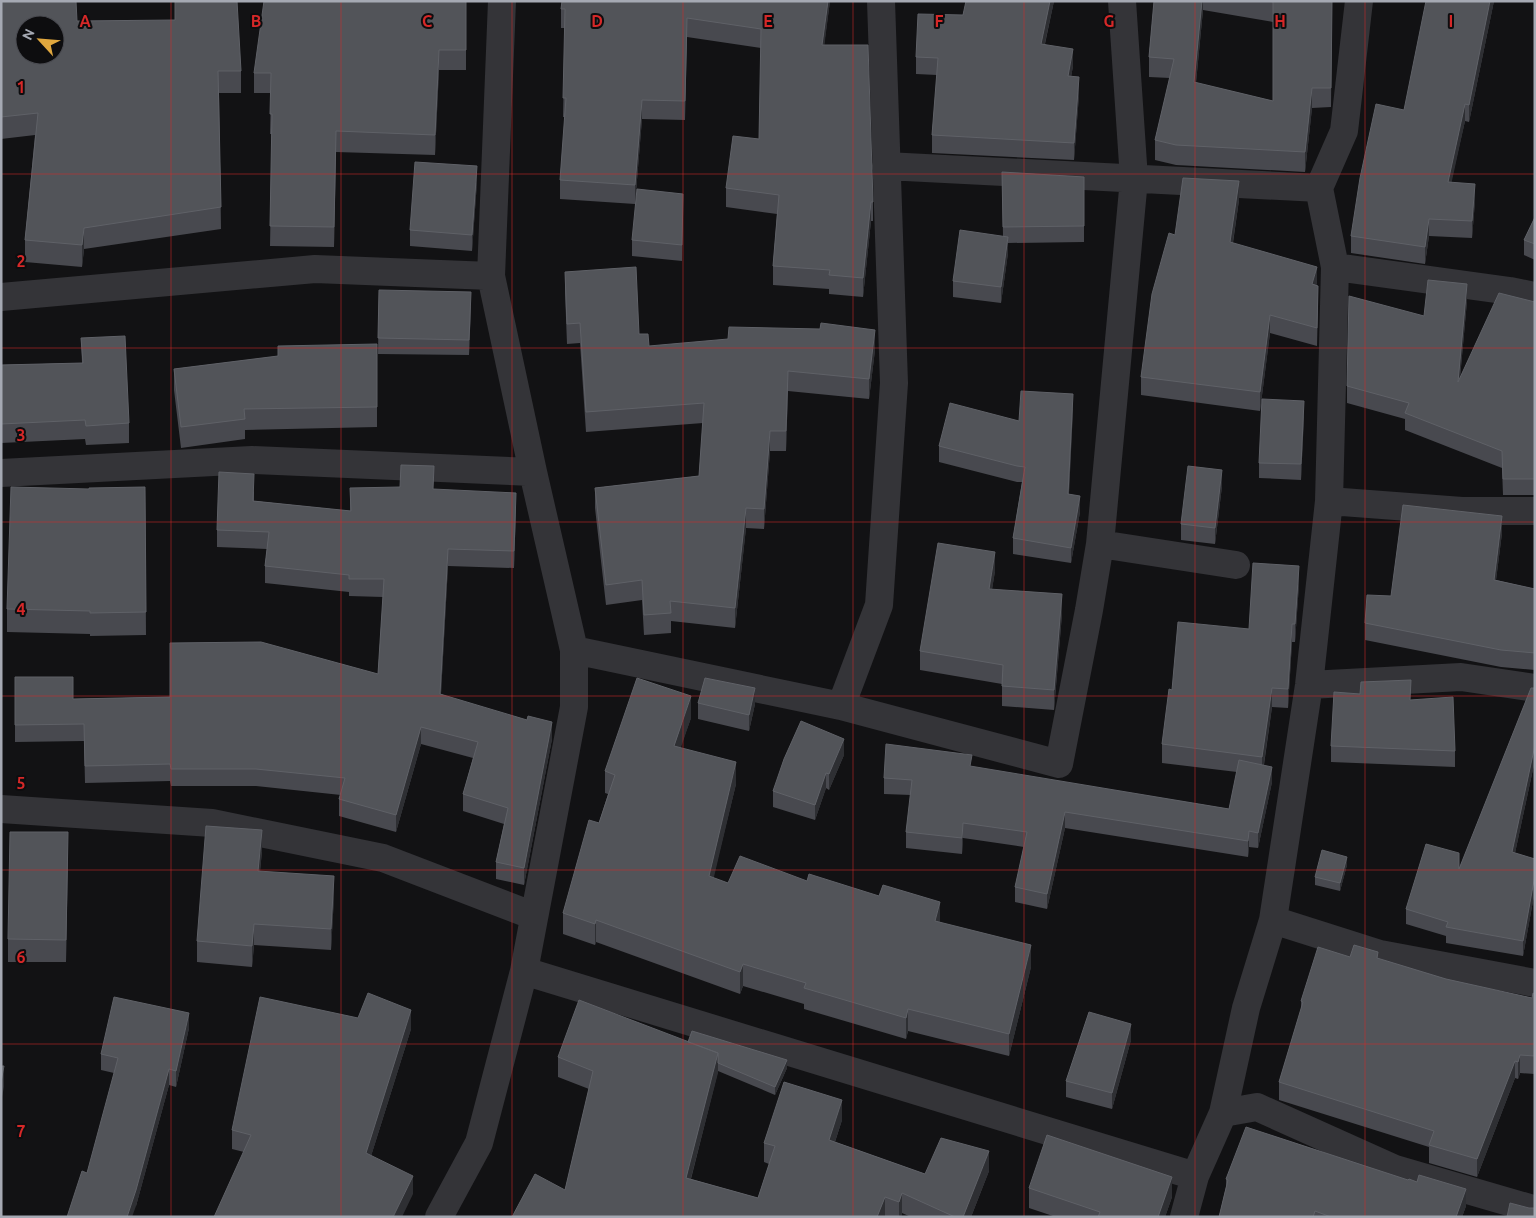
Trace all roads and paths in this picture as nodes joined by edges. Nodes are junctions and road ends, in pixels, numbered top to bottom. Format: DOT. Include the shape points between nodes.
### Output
graph roads {
  1 [pos="502,1"];
  2 [pos="881,1"];
  3 [pos="1122,1"];
  4 [pos="1359,1"];
  5 [pos="886,166"];
  6 [pos="1134,179"];
  7 [pos="1319,188"];
  8 [pos="1335,267"];
  9 [pos="491,276"];
  10 [pos="1535,296"];
  11 [pos="1,297"];
  12 [pos="533,472"];
  13 [pos="1,473"];
  14 [pos="1329,501"];
  15 [pos="1535,511"];
  16 [pos="1100,544"];
  17 [pos="1236,565"];
  18 [pos="574,650"];
  19 [pos="1309,685"];
  20 [pos="1535,688"];
  21 [pos="841,706"];
  22 [pos="1,809"];
  23 [pos="534,916"];
  24 [pos="1273,920"];
  25 [pos="524,971"];
  26 [pos="1535,983"];
  27 [pos="1223,1113"];
  28 [pos="1195,1176"];
  29 [pos="1533,1209"];
  30 [pos="439,1217"];
  31 [pos="1184,1217"];
  1 -- 9 [label="street"];
  2 -- 5 [label="street"];
  3 -- 6 [label="street"];
  4 -- 7 [label="street" via="1344,131"];
  5 -- 6 [label="street"];
  5 -- 21 [label="street" via="894,383 879,605"];
  6 -- 7 [label="street"];
  6 -- 16 [label="street"];
  7 -- 8 [label="street"];
  8 -- 10 [label="street"];
  8 -- 14 [label="street"];
  9 -- 11 [label="street" via="315,270"];
  9 -- 12 [label="street"];
  12 -- 13 [label="street" via="252,460"];
  12 -- 18 [label="street"];
  14 -- 15 [label="street" via="1462,510"];
  14 -- 19 [label="street"];
  16 -- 17 [label="street"];
  16 -- 21 [label="street" via="1059,764"];
  18 -- 21 [label="street"];
  18 -- 23 [label="street" via="574,707"];
  19 -- 20 [label="street" via="1461,677"];
  19 -- 24 [label="street"];
  22 -- 23 [label="street" via="221,825 383,858"];
  23 -- 25 [label="street"];
  24 -- 26 [label="street" via="1380,954"];
  24 -- 27 [label="street" via="1246,1008"];
  25 -- 28 [label="street"];
  25 -- 30 [label="street" via="478,1143"];
  27 -- 28 [label="street"];
  27 -- 29 [label="street" via="1257,1108 1395,1169"];
  28 -- 31 [label="street"];
}
